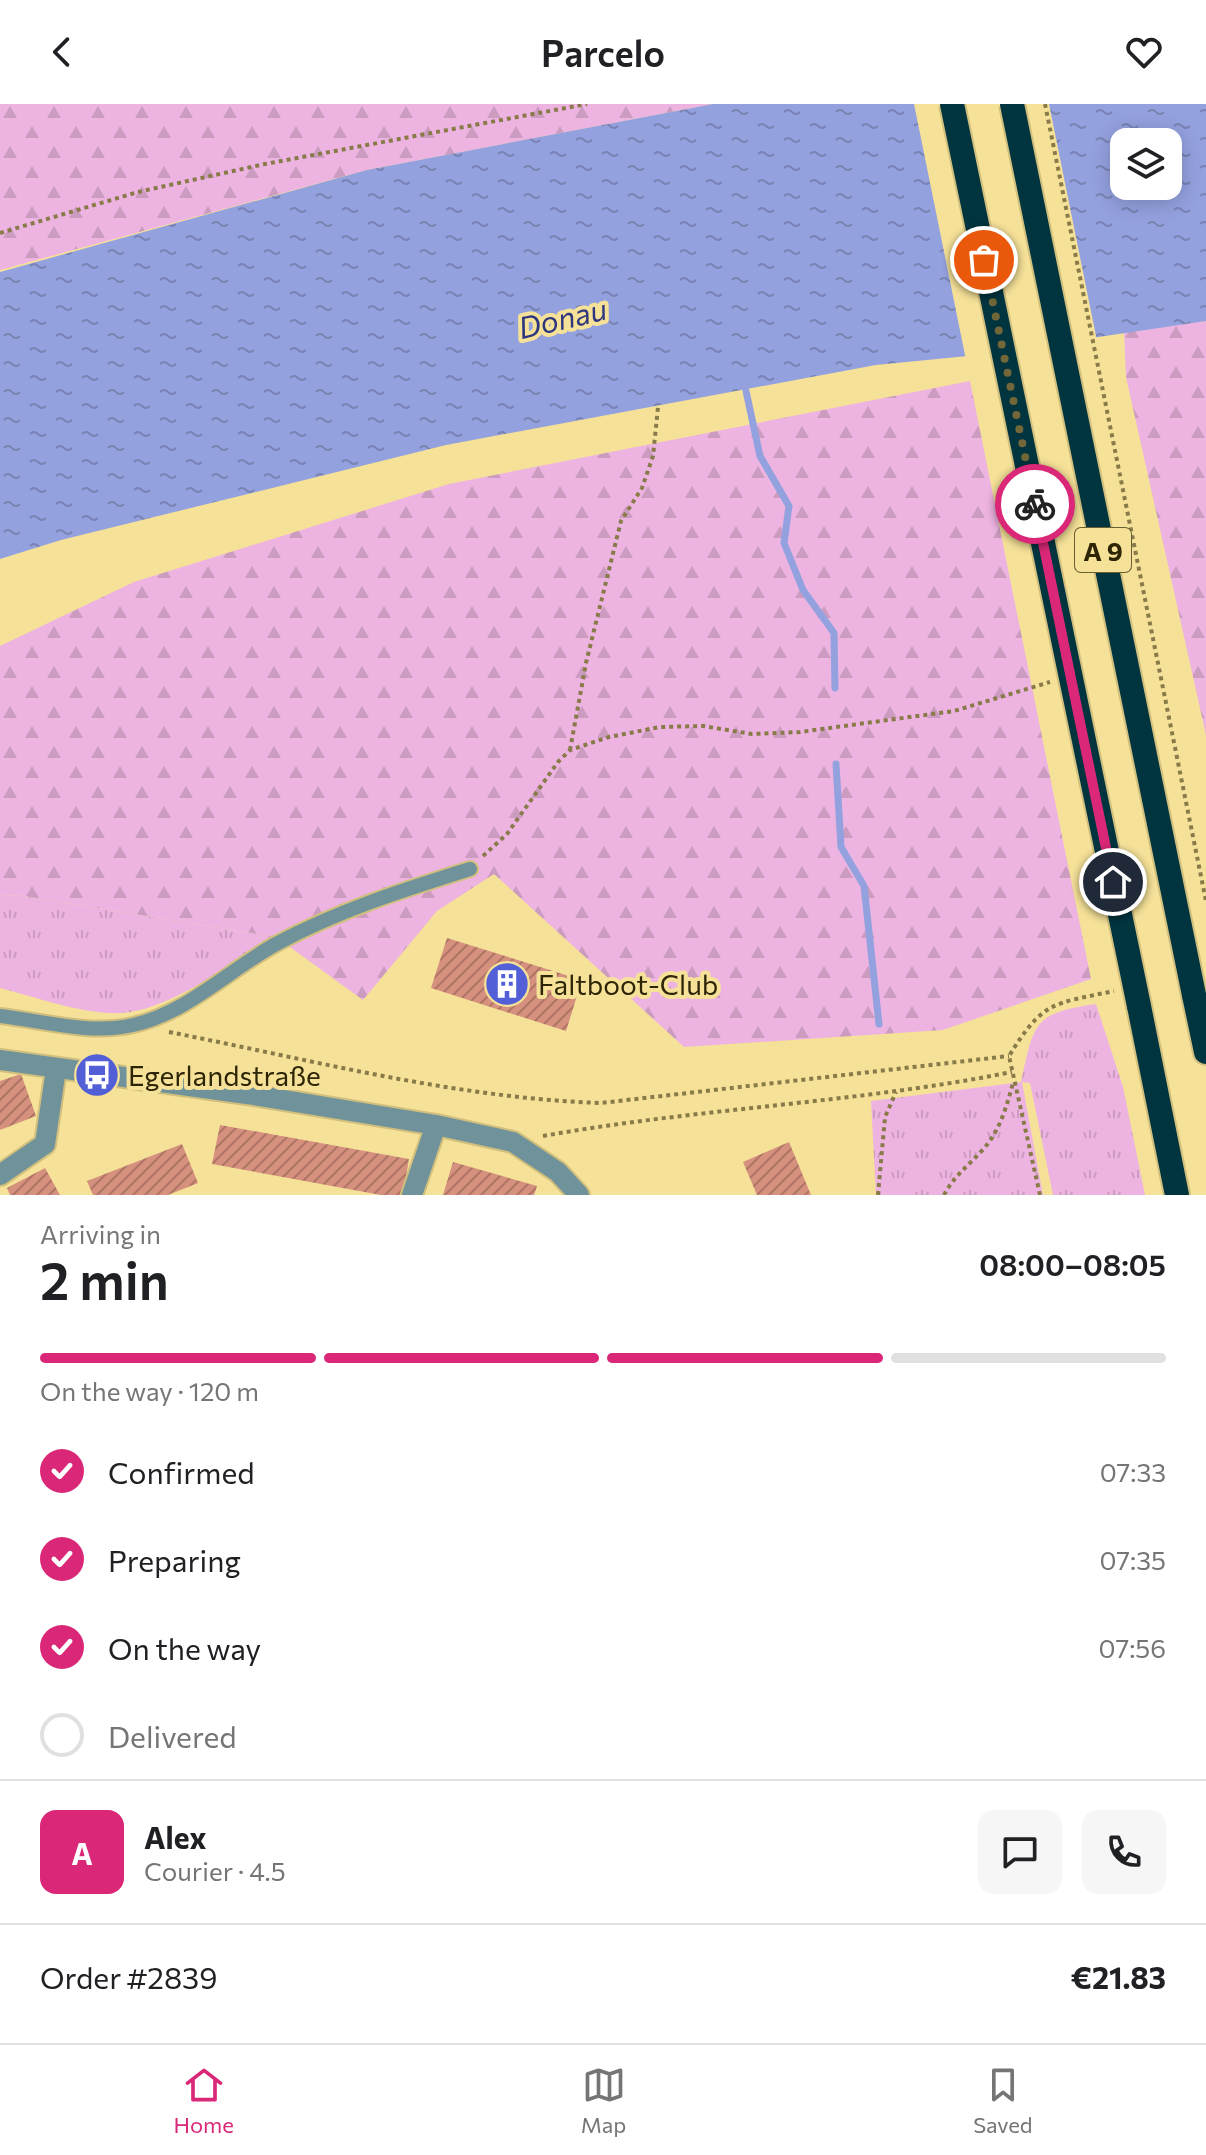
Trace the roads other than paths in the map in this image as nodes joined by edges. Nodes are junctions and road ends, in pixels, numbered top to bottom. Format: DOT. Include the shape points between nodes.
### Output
graph roads {
  1 [pos="952,104"];
  2 [pos="1012,104"];
  3 [pos="470,869"];
  4 [pos="0,1016"];
  5 [pos="1206,1052"];
  6 [pos="0,1060"];
  7 [pos="56,1069"];
  8 [pos="436,1125"];
  9 [pos="0,1175"];
  10 [pos="412,1195"];
  11 [pos="579,1195"];
  12 [pos="1177,1195"];
  1 -- 12 [label="highway, A 9, bridge"];
  2 -- 5 [label="highway, A 9, bridge"];
  3 -- 4 [label="lane" via="369,901 276,944 172,1011 134,1025 95,1029"];
  6 -- 7 [label="street"];
  7 -- 8 [label="street"];
  7 -- 9 [label="street" via="45,1144"];
  8 -- 10 [label="street"];
  8 -- 11 [label="street" via="513,1142 558,1172"];
}
